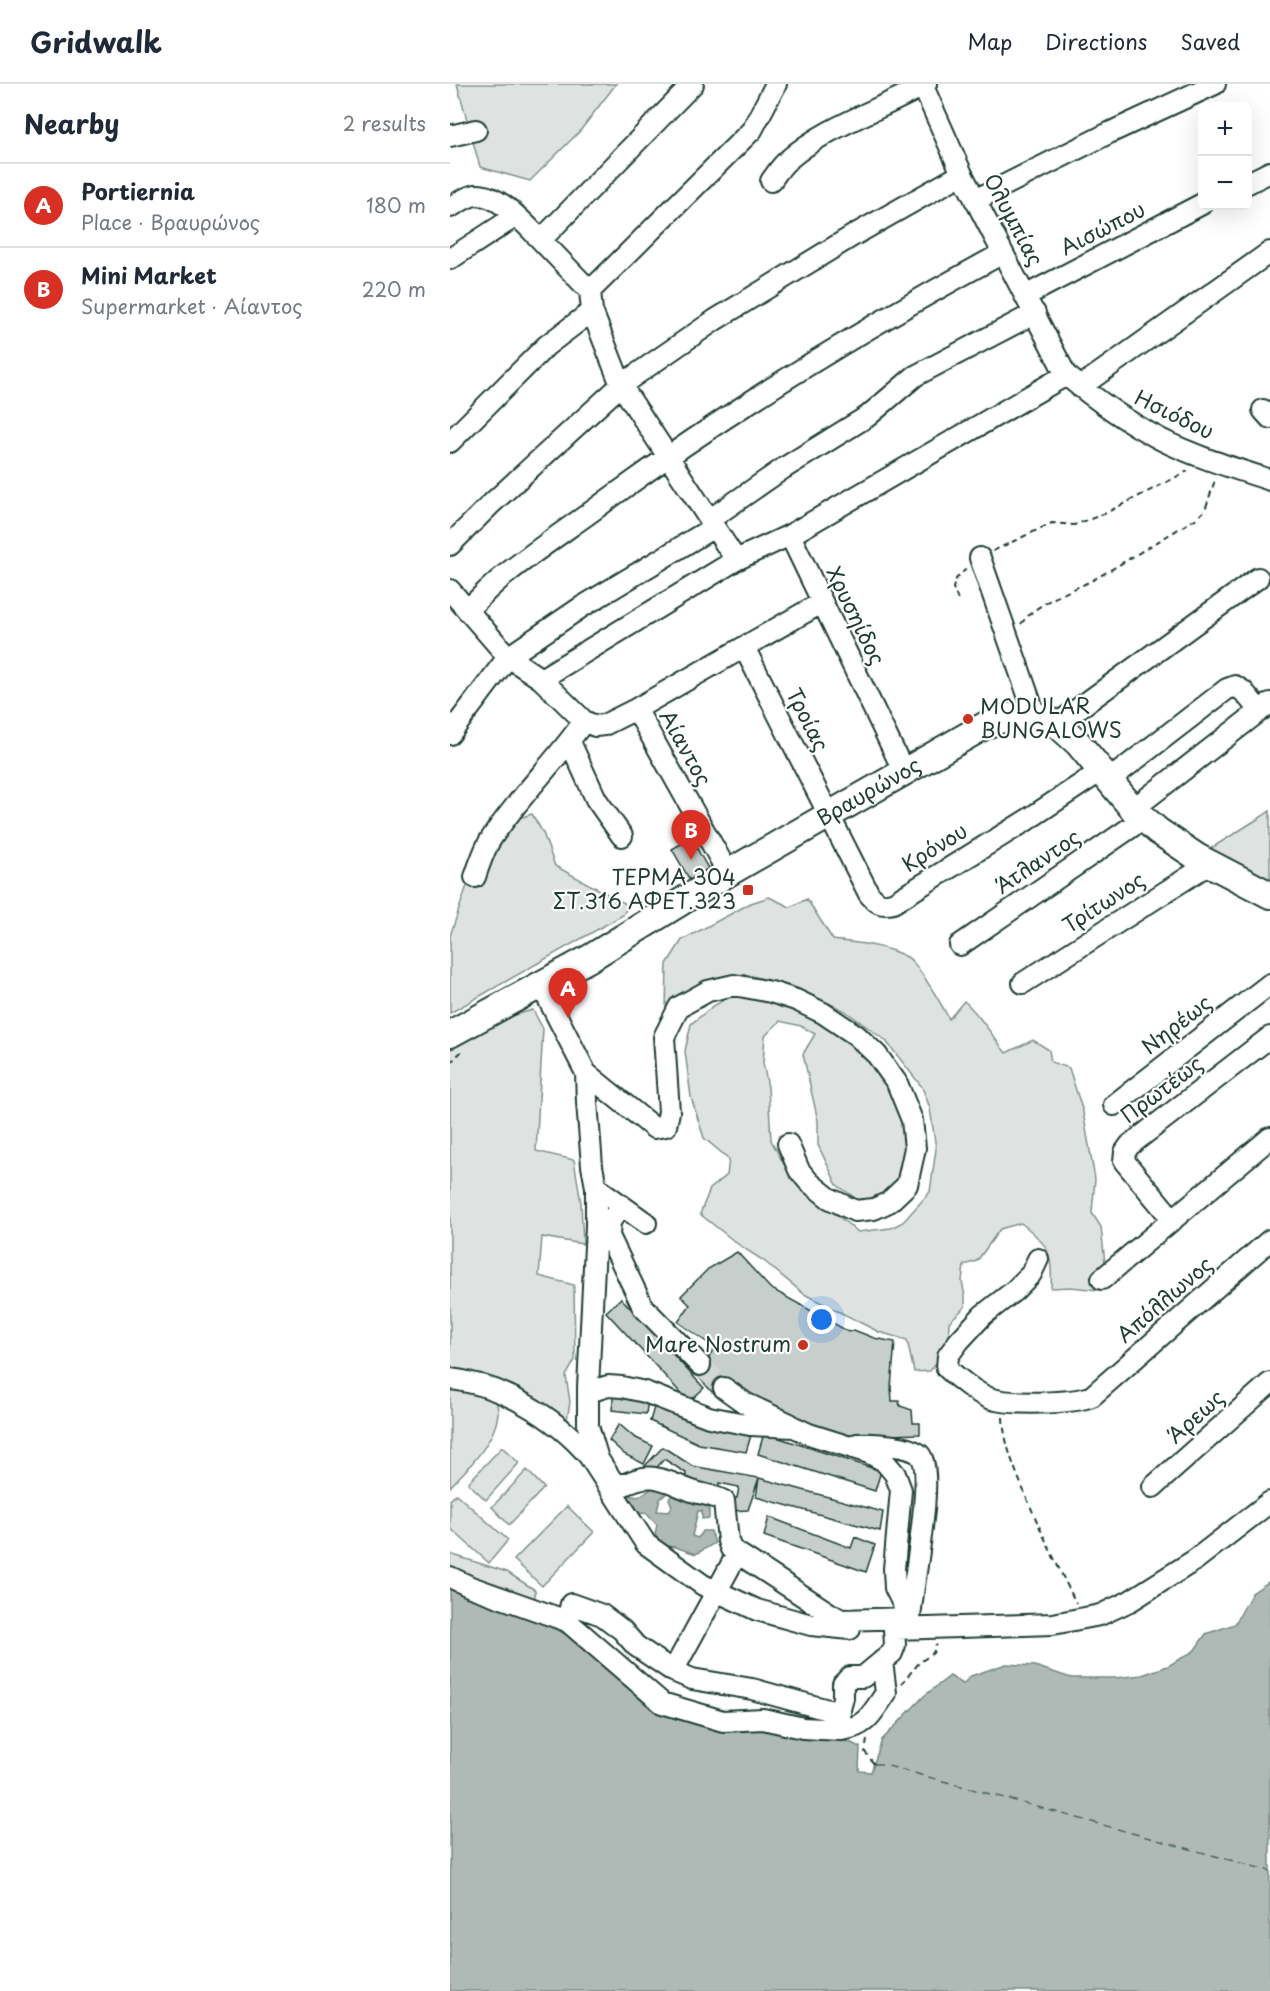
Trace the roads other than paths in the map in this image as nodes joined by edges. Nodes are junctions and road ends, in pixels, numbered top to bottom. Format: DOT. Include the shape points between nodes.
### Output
graph roads {
  1 [pos="693,84"];
  2 [pos="776,84"];
  3 [pos="1215,84"];
  4 [pos="923,85"];
  5 [pos="476,130"];
  6 [pos="450,136"];
  7 [pos="1270,172"];
  8 [pos="962,174"];
  9 [pos="771,181"];
  10 [pos="1252,181"];
  11 [pos="975,200"];
  12 [pos="450,207"];
  13 [pos="1198,207"];
  14 [pos="516,216"];
  15 [pos="540,240"];
  16 [pos="1270,252"];
  17 [pos="1003,253"];
  18 [pos="450,259"];
  19 [pos="1026,296"];
  20 [pos="591,301"];
  21 [pos="1035,313"];
  22 [pos="1073,381"];
  23 [pos="621,385"];
  24 [pos="450,442"];
  25 [pos="667,457"];
  26 [pos="1270,480"];
  27 [pos="712,523"];
  28 [pos="790,535"];
  29 [pos="450,545"];
  30 [pos="980,558"];
  31 [pos="736,560"];
  32 [pos="1258,578"];
  33 [pos="450,590"];
  34 [pos="821,603"];
  35 [pos="467,610"];
  36 [pos="744,647"];
  37 [pos="508,657"];
  38 [pos="541,679"];
  39 [pos="1265,707"];
  40 [pos="636,709"];
  41 [pos="1046,719"];
  42 [pos="584,721"];
  43 [pos="450,735"];
  44 [pos="570,742"];
  45 [pos="904,772"];
  46 [pos="1105,775"];
  47 [pos="1138,814"];
  48 [pos="828,815"];
  49 [pos="622,836"];
  50 [pos="1209,864"];
  51 [pos="729,873"];
  52 [pos="475,877"];
  53 [pos="1270,895"];
  54 [pos="960,945"];
  55 [pos="1023,983"];
  56 [pos="1270,984"];
  57 [pos="541,985"];
  58 [pos="450,1034"];
  59 [pos="1270,1037"];
  60 [pos="586,1073"];
  61 [pos="1114,1105"];
  62 [pos="1270,1138"];
  63 [pos="788,1144"];
  64 [pos="596,1187"];
  65 [pos="622,1206"];
  66 [pos="1173,1220"];
  67 [pos="646,1223"];
  68 [pos="1270,1240"];
  69 [pos="1038,1259"];
  70 [pos="1102,1278"];
  71 [pos="700,1365"];
  72 [pos="450,1379"];
  73 [pos="1270,1383"];
  74 [pos="724,1388"];
  75 [pos="589,1392"];
  76 [pos="794,1426"];
  77 [pos="846,1445"];
  78 [pos="1153,1487"];
  79 [pos="1270,1502"];
  80 [pos="737,1554"];
  81 [pos="450,1577"];
  82 [pos="715,1591"];
  83 [pos="567,1621"];
  84 [pos="905,1625"];
  85 [pos="882,1661"];
  86 [pos="673,1671"];
  87 [pos="840,1711"];
  88 [pos="841,1731"];
  1 -- 15 [label="street"];
  2 -- 20 [label="street" via="752,130"];
  3 -- 11 [label="street"];
  4 -- 8 [label="street, Ολυμπίας"];
  4 -- 9 [label="street" via="803,148 786,161"];
  5 -- 6 [label="street"];
  7 -- 10 [label="street"];
  8 -- 11 [label="street, Ολυμπίας"];
  8 -- 23 [label="street" via="715,320"];
  11 -- 17 [label="street, Ολυμπίας"];
  12 -- 14 [label="street" via="480,195 505,206"];
  13 -- 19 [label="street, Αισώπου"];
  14 -- 15 [label="street"];
  14 -- 18 [label="street"];
  15 -- 20 [label="street"];
  16 -- 22 [label="street"];
  17 -- 19 [label="street, Ολυμπίας"];
  17 -- 25 [label="street" via="850,339"];
  19 -- 21 [label="street, Ολυμπίας"];
  20 -- 23 [label="street"];
  20 -- 24 [label="street"];
  21 -- 22 [label="street, Ολυμπίας"];
  21 -- 27 [label="street" via="915,376 868,416 784,468"];
  22 -- 26 [label="street, Ησιόδου" via="1162,440"];
  22 -- 28 [label="street"];
  23 -- 25 [label="street"];
  23 -- 29 [label="street"];
  25 -- 27 [label="street"];
  25 -- 35 [label="street" via="500,579"];
  27 -- 31 [label="street"];
  27 -- 37 [label="street"];
  28 -- 31 [label="street"];
  28 -- 34 [label="street, Χρυσηίδος"];
  30 -- 41 [label="street" via="1010,648"];
  31 -- 38 [label="street"];
  32 -- 41 [label="street"];
  33 -- 35 [label="street"];
  34 -- 36 [label="street"];
  34 -- 45 [label="street, Χρυσηίδος"];
  35 -- 37 [label="street"];
  36 -- 40 [label="street"];
  36 -- 48 [label="street, Τροίας"];
  37 -- 38 [label="street"];
  37 -- 43 [label="street"];
  38 -- 42 [label="street"];
  39 -- 46 [label="street" via="1235,686 1227,688"];
  39 -- 47 [label="street, Άτλαντος"];
  40 -- 42 [label="street" via="604,725"];
  40 -- 51 [label="street, Αίαντος"];
  41 -- 45 [label="main road, Βραυρώνος" via="1007,717"];
  41 -- 46 [label="main road" via="1071,735"];
  42 -- 44 [label="street"];
  44 -- 49 [label="street" via="596,799"];
  44 -- 52 [label="street" via="524,794 488,844"];
  45 -- 48 [label="main road, Βραυρώνος"];
  46 -- 47 [label="main road"];
  46 -- 48 [label="street, Κρόνου" via="884,905 876,903 870,894"];
  47 -- 50 [label="main road"];
  47 -- 54 [label="street, Άτλαντος"];
  48 -- 51 [label="main road, Βραυρώνος"];
  50 -- 53 [label="main road"];
  50 -- 55 [label="street, Τρίτωνος"];
  51 -- 57 [label="main road, Βραυρώνος"];
  56 -- 61 [label="street, Νηρέως"];
  57 -- 58 [label="main road, Βραυρώνος"];
  57 -- 60 [label="street"];
  59 -- 66 [label="street, Πρωτέως" via="1125,1152 1124,1161"];
  60 -- 63 [label="street" via="654,1128 666,1126 669,1112 664,1036 679,1007 708,991 734,985 796,1000 856,1035 877,1055 897,1083 912,1120 915,1148 907,1185 889,1202 855,1211 828,1198 809,1182"];
  60 -- 64 [label="street"];
  62 -- 66 [label="street"];
  64 -- 65 [label="street"];
  64 -- 75 [label="street"];
  65 -- 67 [label="street"];
  65 -- 71 [label="street" via="610,1221 609,1236 644,1307"];
  66 -- 70 [label="street"];
  68 -- 69 [label="street, Απόλλωνος" via="1092,1396 1063,1402 1004,1402 988,1397 954,1375 947,1368 948,1356 982,1315 1031,1274"];
  72 -- 82 [label="street" via="467,1380 504,1393 579,1444 646,1544"];
  73 -- 78 [label="street, Άρεως"];
  74 -- 76 [label="street"];
  75 -- 76 [label="street" via="608,1386 622,1387 709,1417 750,1425"];
  75 -- 80 [label="street" via="588,1426 598,1459 614,1482 624,1485 634,1479 664,1477 696,1492 714,1495 724,1501 728,1541"];
  76 -- 77 [label="street"];
  77 -- 84 [label="street" via="884,1461 901,1490 894,1578"];
  77 -- 84 [label="street" via="871,1443 911,1450 920,1455 924,1464 926,1489"];
  79 -- 84 [label="street" via="1195,1560 1100,1615 1053,1624 938,1629"];
  80 -- 82 [label="street"];
  80 -- 84 [label="street" via="841,1620"];
  81 -- 83 [label="street"];
  82 -- 84 [label="street" via="757,1610 811,1625"];
  82 -- 86 [label="street"];
  83 -- 86 [label="street" via="571,1604 602,1615 636,1646"];
  83 -- 88 [label="street" via="670,1707 723,1720 763,1719"];
  84 -- 85 [label="street" via="891,1653"];
  85 -- 87 [label="street" via="863,1677 850,1677 843,1684"];
  85 -- 88 [label="street" via="886,1693 863,1725"];
  86 -- 87 [label="street" via="692,1679"];
  87 -- 88 [label="street"];
}
